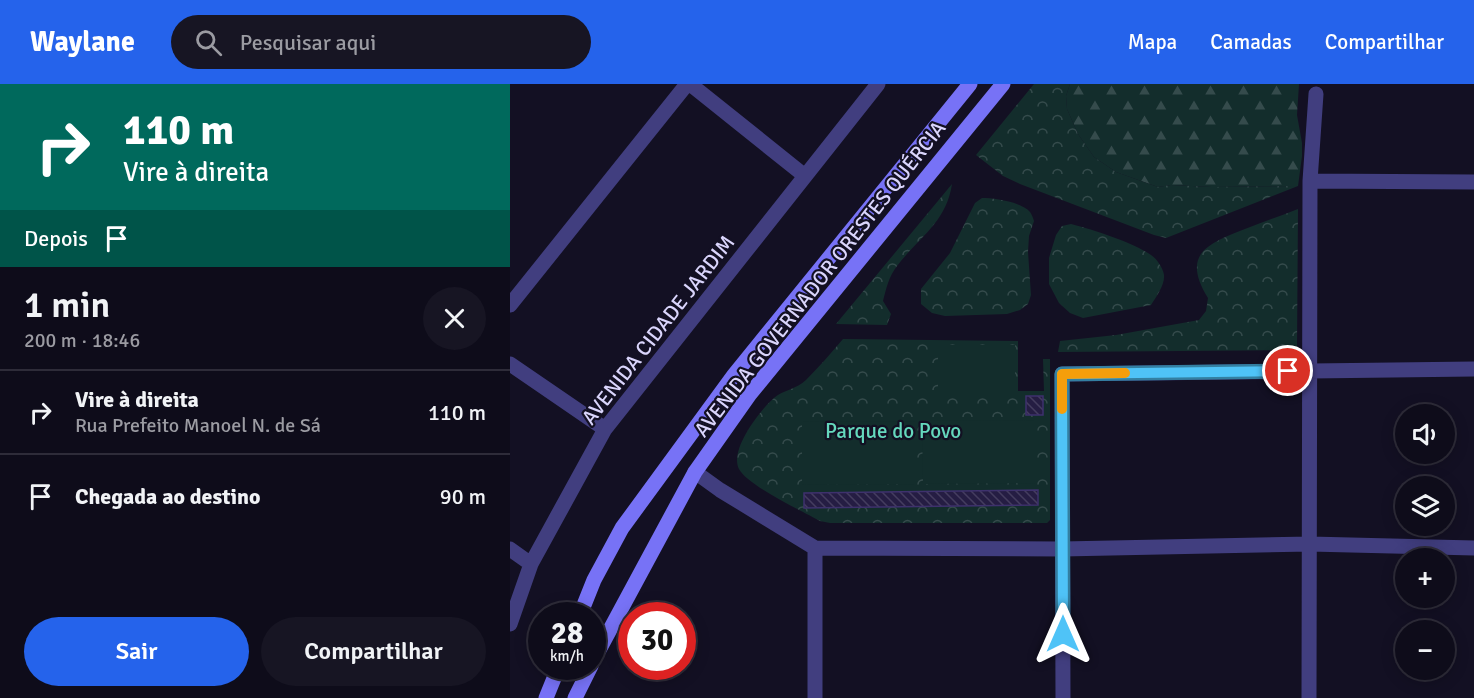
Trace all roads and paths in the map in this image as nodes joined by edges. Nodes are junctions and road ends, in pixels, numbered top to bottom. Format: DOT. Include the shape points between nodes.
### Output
graph roads {
  1 [pos="688,84"];
  2 [pos="878,84"];
  3 [pos="970,84"];
  4 [pos="1003,84"];
  5 [pos="1316,94"];
  6 [pos="805,176"];
  7 [pos="1310,181"];
  8 [pos="1474,182"];
  9 [pos="510,305"];
  10 [pos="510,364"];
  11 [pos="1474,369"];
  12 [pos="1311,371"];
  13 [pos="605,429"];
  14 [pos="695,471"];
  15 [pos="1310,544"];
  16 [pos="815,548"];
  17 [pos="1474,548"];
  18 [pos="510,549"];
  19 [pos="1062,549"];
  20 [pos="531,564"];
  21 [pos="585,602"];
  22 [pos="510,624"];
  23 [pos="606,639"];
  24 [pos="553,680"];
  25 [pos="584,680"];
  26 [pos="546,698"];
  27 [pos="575,698"];
  28 [pos="815,698"];
  29 [pos="1063,698"];
  30 [pos="1310,698"];
  1 -- 6 [label="street"];
  1 -- 9 [label="street"];
  2 -- 6 [label="street, AVENIDA CIDADE JARDIM"];
  3 -- 21 [label="main road, AVENIDA GOVERNADOR ORESTES QUÉRCIA" via="734,375 622,528"];
  4 -- 14 [label="main road, AVENIDA GOVERNADOR ORESTES QUÉRCIA" via="750,394"];
  5 -- 7 [label="street"];
  6 -- 13 [label="street, AVENIDA CIDADE JARDIM"];
  7 -- 8 [label="street"];
  7 -- 12 [label="street"];
  10 -- 13 [label="street"];
  11 -- 12 [label="street"];
  12 -- 15 [label="street"];
  12 -- 19 [label="street" via="1062,374"];
  13 -- 20 [label="street, AVENIDA CIDADE JARDIM"];
  14 -- 16 [label="street"];
  14 -- 23 [label="main road, AVENIDA GOVERNADOR ORESTES QUÉRCIA"];
  15 -- 17 [label="street"];
  15 -- 19 [label="street"];
  15 -- 30 [label="street"];
  16 -- 19 [label="street"];
  16 -- 28 [label="street"];
  18 -- 20 [label="street"];
  19 -- 29 [label="street"];
  20 -- 22 [label="street, AVENIDA CIDADE JARDIM"];
  24 -- 26 [label="main road"];
  25 -- 27 [label="main road, AVENIDA GOVERNADOR ORESTES QUÉRCIA"];
}
